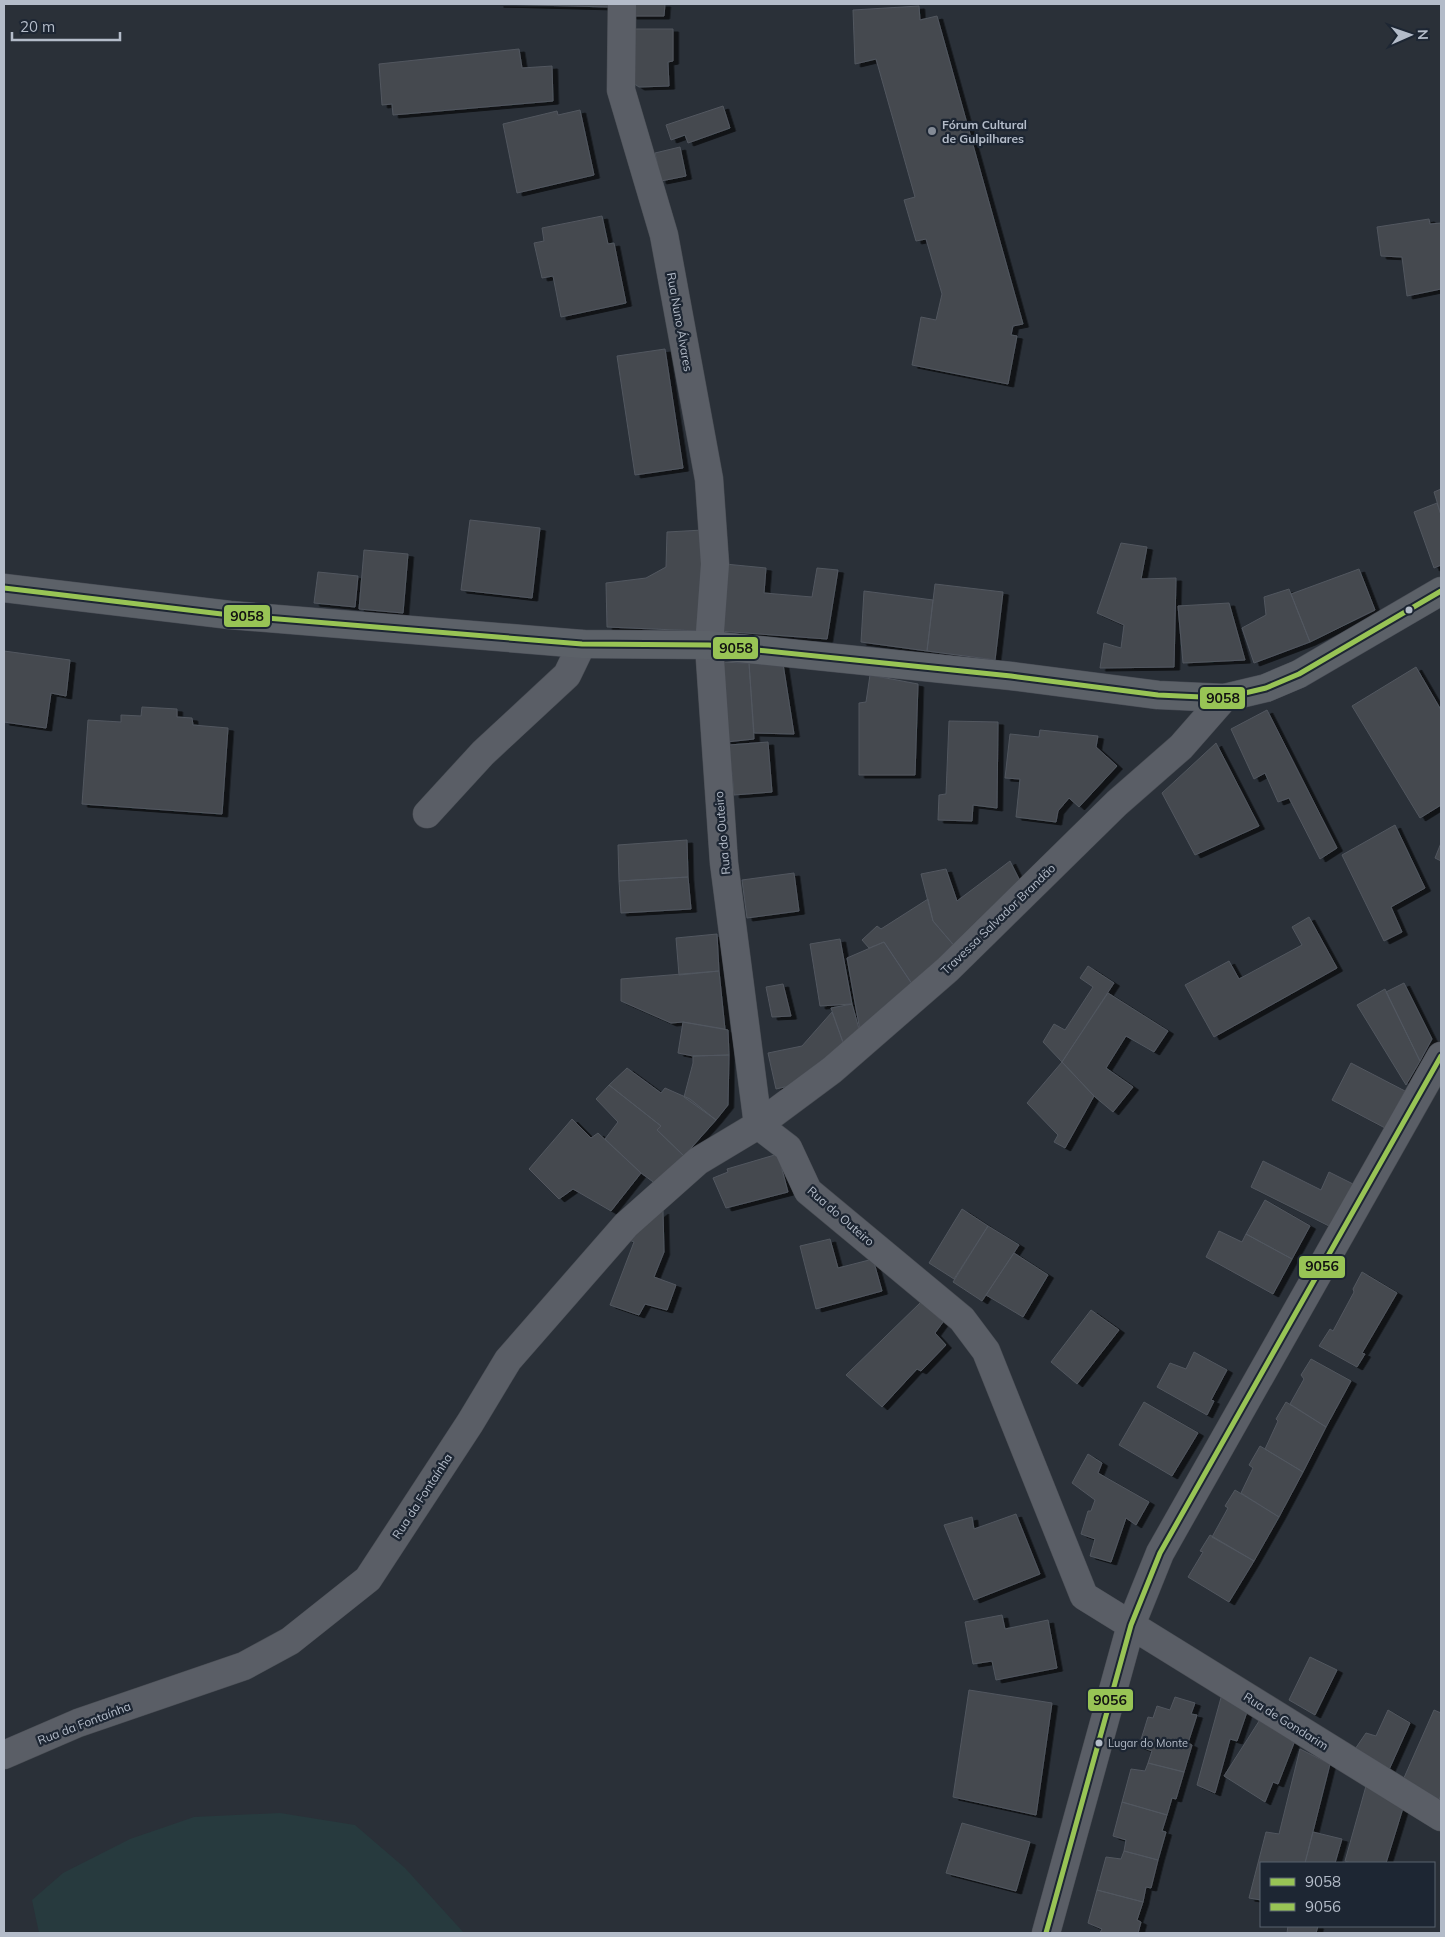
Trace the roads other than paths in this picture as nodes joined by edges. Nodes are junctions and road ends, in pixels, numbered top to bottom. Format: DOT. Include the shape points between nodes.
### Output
graph roads {
  1 [pos="622,4"];
  2 [pos="4,588"];
  3 [pos="1441,591"];
  4 [pos="582,644"];
  5 [pos="709,646"];
  6 [pos="1224,698"];
  7 [pos="427,814"];
  8 [pos="1441,1056"];
  9 [pos="758,1125"];
  10 [pos="1131,1625"];
  11 [pos="4,1756"];
  12 [pos="1441,1817"];
  13 [pos="1046,1933"];
  1 -- 5 [label="street, Rua Nuno Álvares" via="621,90 664,235 709,479 715,564"];
  2 -- 4 [label="main road" via="230,615"];
  3 -- 6 [label="main road" via="1300,674 1266,688"];
  4 -- 5 [label="main road"];
  4 -- 7 [label="street" via="568,675 483,753"];
  5 -- 6 [label="main road" via="1010,676 1158,695"];
  5 -- 9 [label="street, Rua do Outeiro" via="724,863"];
  6 -- 9 [label="street, Travessa Salvador Brandão" via="1181,747 1117,803 948,969 832,1070"];
  8 -- 10 [label="street" via="1160,1552"];
  9 -- 10 [label="street, Rua do Outeiro" via="788,1148 808,1190 962,1319 986,1351 1084,1596"];
  9 -- 11 [label="street, Rua da Fontaínha" via="698,1161 626,1224 508,1360 368,1579 290,1641 244,1666 78,1723"];
  10 -- 12 [label="street, Rua de Gondarim"];
  10 -- 13 [label="street"];
}
